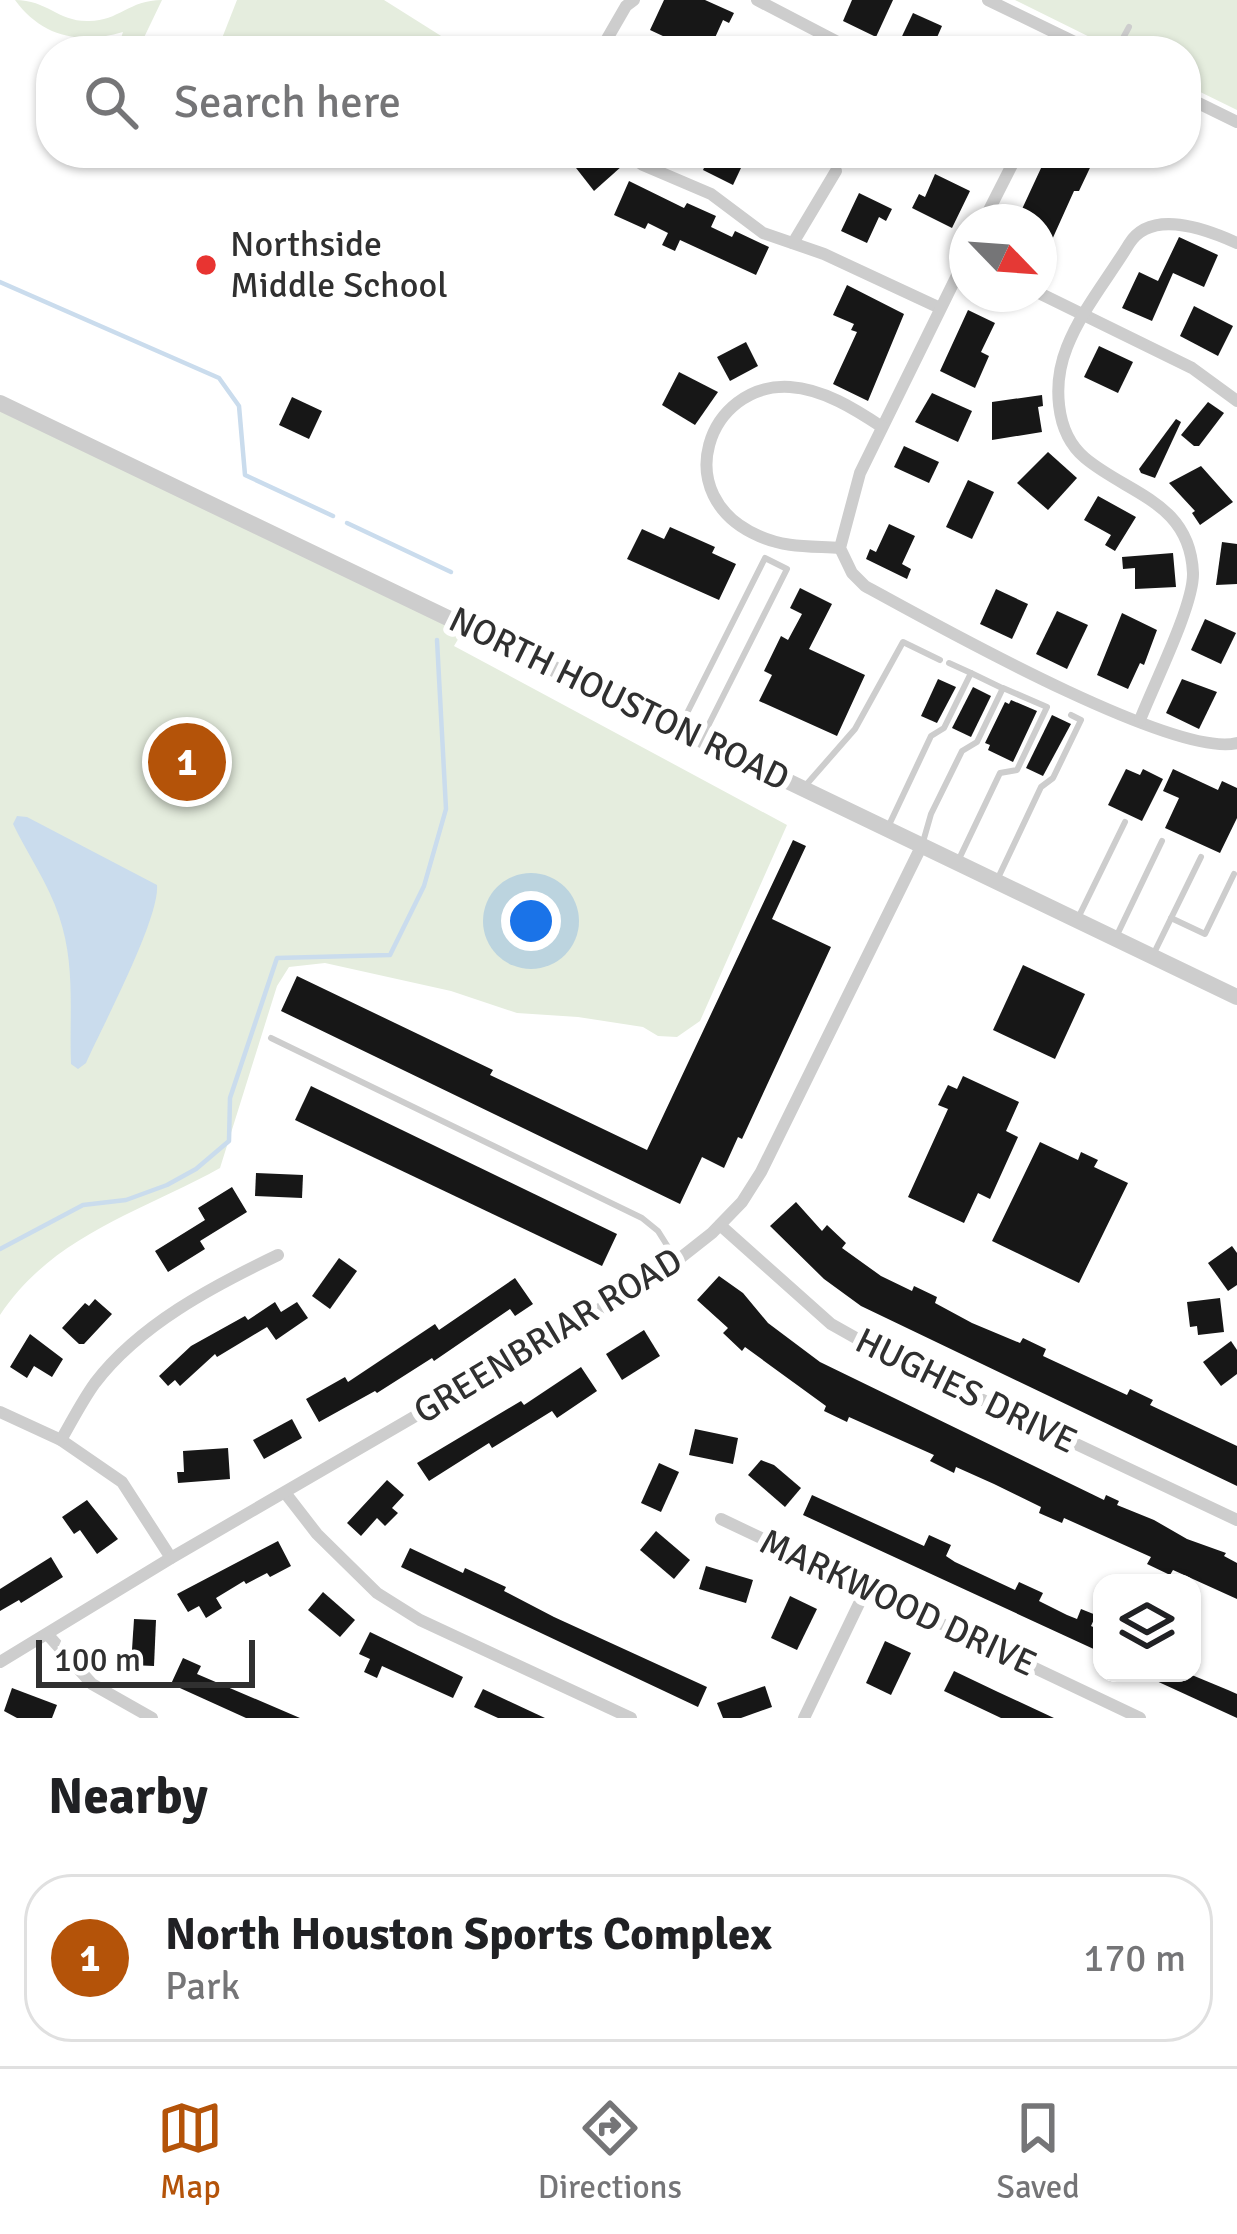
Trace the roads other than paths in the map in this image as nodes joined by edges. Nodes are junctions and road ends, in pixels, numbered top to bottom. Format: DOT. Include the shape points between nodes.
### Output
graph roads {
  1 [pos="634,0"];
  2 [pos="757,0"];
  3 [pos="988,0"];
  4 [pos="1129,27"];
  5 [pos="609,36"];
  6 [pos="826,36"];
  7 [pos="1053,36"];
  8 [pos="1124,36"];
  9 [pos="1201,104"];
  10 [pos="1237,121"];
  11 [pos="650,168"];
  12 [pos="1010,168"];
  13 [pos="836,171"];
  14 [pos="992,204"];
  15 [pos="793,243"];
  16 [pos="1237,243"];
  17 [pos="949,291"];
  18 [pos="1057,302"];
  19 [pos="940,308"];
  20 [pos="1085,317"];
  21 [pos="1237,401"];
  22 [pos="0,403"];
  23 [pos="882,427"];
  24 [pos="840,548"];
  25 [pos="971,673"];
  26 [pos="1004,688"];
  27 [pos="1071,715"];
  28 [pos="1140,720"];
  29 [pos="679,728"];
  30 [pos="701,739"];
  31 [pos="1237,743"];
  32 [pos="804,788"];
  33 [pos="1125,821"];
  34 [pos="888,828"];
  35 [pos="1162,841"];
  36 [pos="922,844"];
  37 [pos="1201,857"];
  38 [pos="958,862"];
  39 [pos="1234,874"];
  40 [pos="997,881"];
  41 [pos="1171,918"];
  42 [pos="1077,920"];
  43 [pos="1115,938"];
  44 [pos="1153,956"];
  45 [pos="1237,997"];
  46 [pos="271,1038"];
  47 [pos="720,1225"];
  48 [pos="278,1255"];
  49 [pos="677,1261"];
  50 [pos="0,1412"];
  51 [pos="61,1440"];
  52 [pos="286,1494"];
  53 [pos="721,1519"];
  54 [pos="1237,1520"];
  55 [pos="171,1558"];
  56 [pos="866,1589"];
  57 [pos="48,1635"];
  58 [pos="0,1662"];
  59 [pos="152,1718"];
  60 [pos="631,1718"];
  61 [pos="804,1718"];
  62 [pos="1140,1718"];
  1 -- 5 [label="street"];
  2 -- 6 [label="street"];
  3 -- 7 [label="street"];
  4 -- 8 [label="lane"];
  9 -- 10 [label="street"];
  11 -- 15 [label="street"];
  12 -- 14 [label="street"];
  13 -- 15 [label="street"];
  15 -- 19 [label="street"];
  16 -- 20 [label="street" via="1155,223 1136,233"];
  17 -- 19 [label="street"];
  18 -- 20 [label="street"];
  19 -- 23 [label="street"];
  20 -- 21 [label="street" via="1192,368"];
  20 -- 28 [label="street" via="1067,346 1056,390 1064,425 1082,456 1159,502 1184,537 1193,574"];
  22 -- 29 [label="street, NORTH HOUSTON ROAD"];
  23 -- 24 [label="street"];
  23 -- 24 [label="street" via="829,397 783,386 734,406 713,435 705,478 723,513 775,542"];
  24 -- 28 [label="street" via="866,586 1054,685"];
  25 -- 26 [label="lane"];
  25 -- 32 [label="lane" via="903,642 855,729"];
  25 -- 34 [label="lane"];
  26 -- 36 [label="lane" via="977,742 962,752"];
  26 -- 38 [label="lane" via="1047,707 1017,770 1000,773"];
  27 -- 40 [label="lane" via="1081,720"];
  28 -- 31 [label="street" via="1198,743"];
  29 -- 30 [label="street, NORTH HOUSTON ROAD"];
  29 -- 30 [label="lane" via="765,558 787,569"];
  30 -- 32 [label="street, NORTH HOUSTON ROAD"];
  32 -- 34 [label="street, NORTH HOUSTON ROAD"];
  33 -- 42 [label="lane"];
  34 -- 36 [label="street, NORTH HOUSTON ROAD"];
  35 -- 43 [label="lane"];
  36 -- 38 [label="street, NORTH HOUSTON ROAD"];
  36 -- 47 [label="street, GREENBRIAR ROAD" via="778,1141"];
  37 -- 41 [label="lane"];
  38 -- 40 [label="street, NORTH HOUSTON ROAD"];
  39 -- 41 [label="lane" via="1204,934"];
  40 -- 42 [label="street, NORTH HOUSTON ROAD"];
  41 -- 44 [label="lane"];
  42 -- 43 [label="street, NORTH HOUSTON ROAD"];
  43 -- 44 [label="street, NORTH HOUSTON ROAD"];
  44 -- 45 [label="street, NORTH HOUSTON ROAD"];
  46 -- 49 [label="lane" via="642,1218"];
  47 -- 49 [label="street, GREENBRIAR ROAD"];
  47 -- 54 [label="street, HUGHES DRIVE" via="832,1324 879,1351"];
  48 -- 51 [label="street" via="129,1345"];
  49 -- 52 [label="street, GREENBRIAR ROAD"];
  50 -- 51 [label="street"];
  51 -- 55 [label="street" via="122,1482"];
  52 -- 55 [label="street, GREENBRIAR ROAD"];
  52 -- 60 [label="street" via="377,1593"];
  53 -- 56 [label="street, MARKWOOD DRIVE"];
  55 -- 57 [label="street, GREENBRIAR ROAD"];
  56 -- 61 [label="street"];
  56 -- 62 [label="street, MARKWOOD DRIVE"];
  57 -- 58 [label="street, GREENBRIAR ROAD"];
  57 -- 59 [label="street" via="92,1684"];
}
